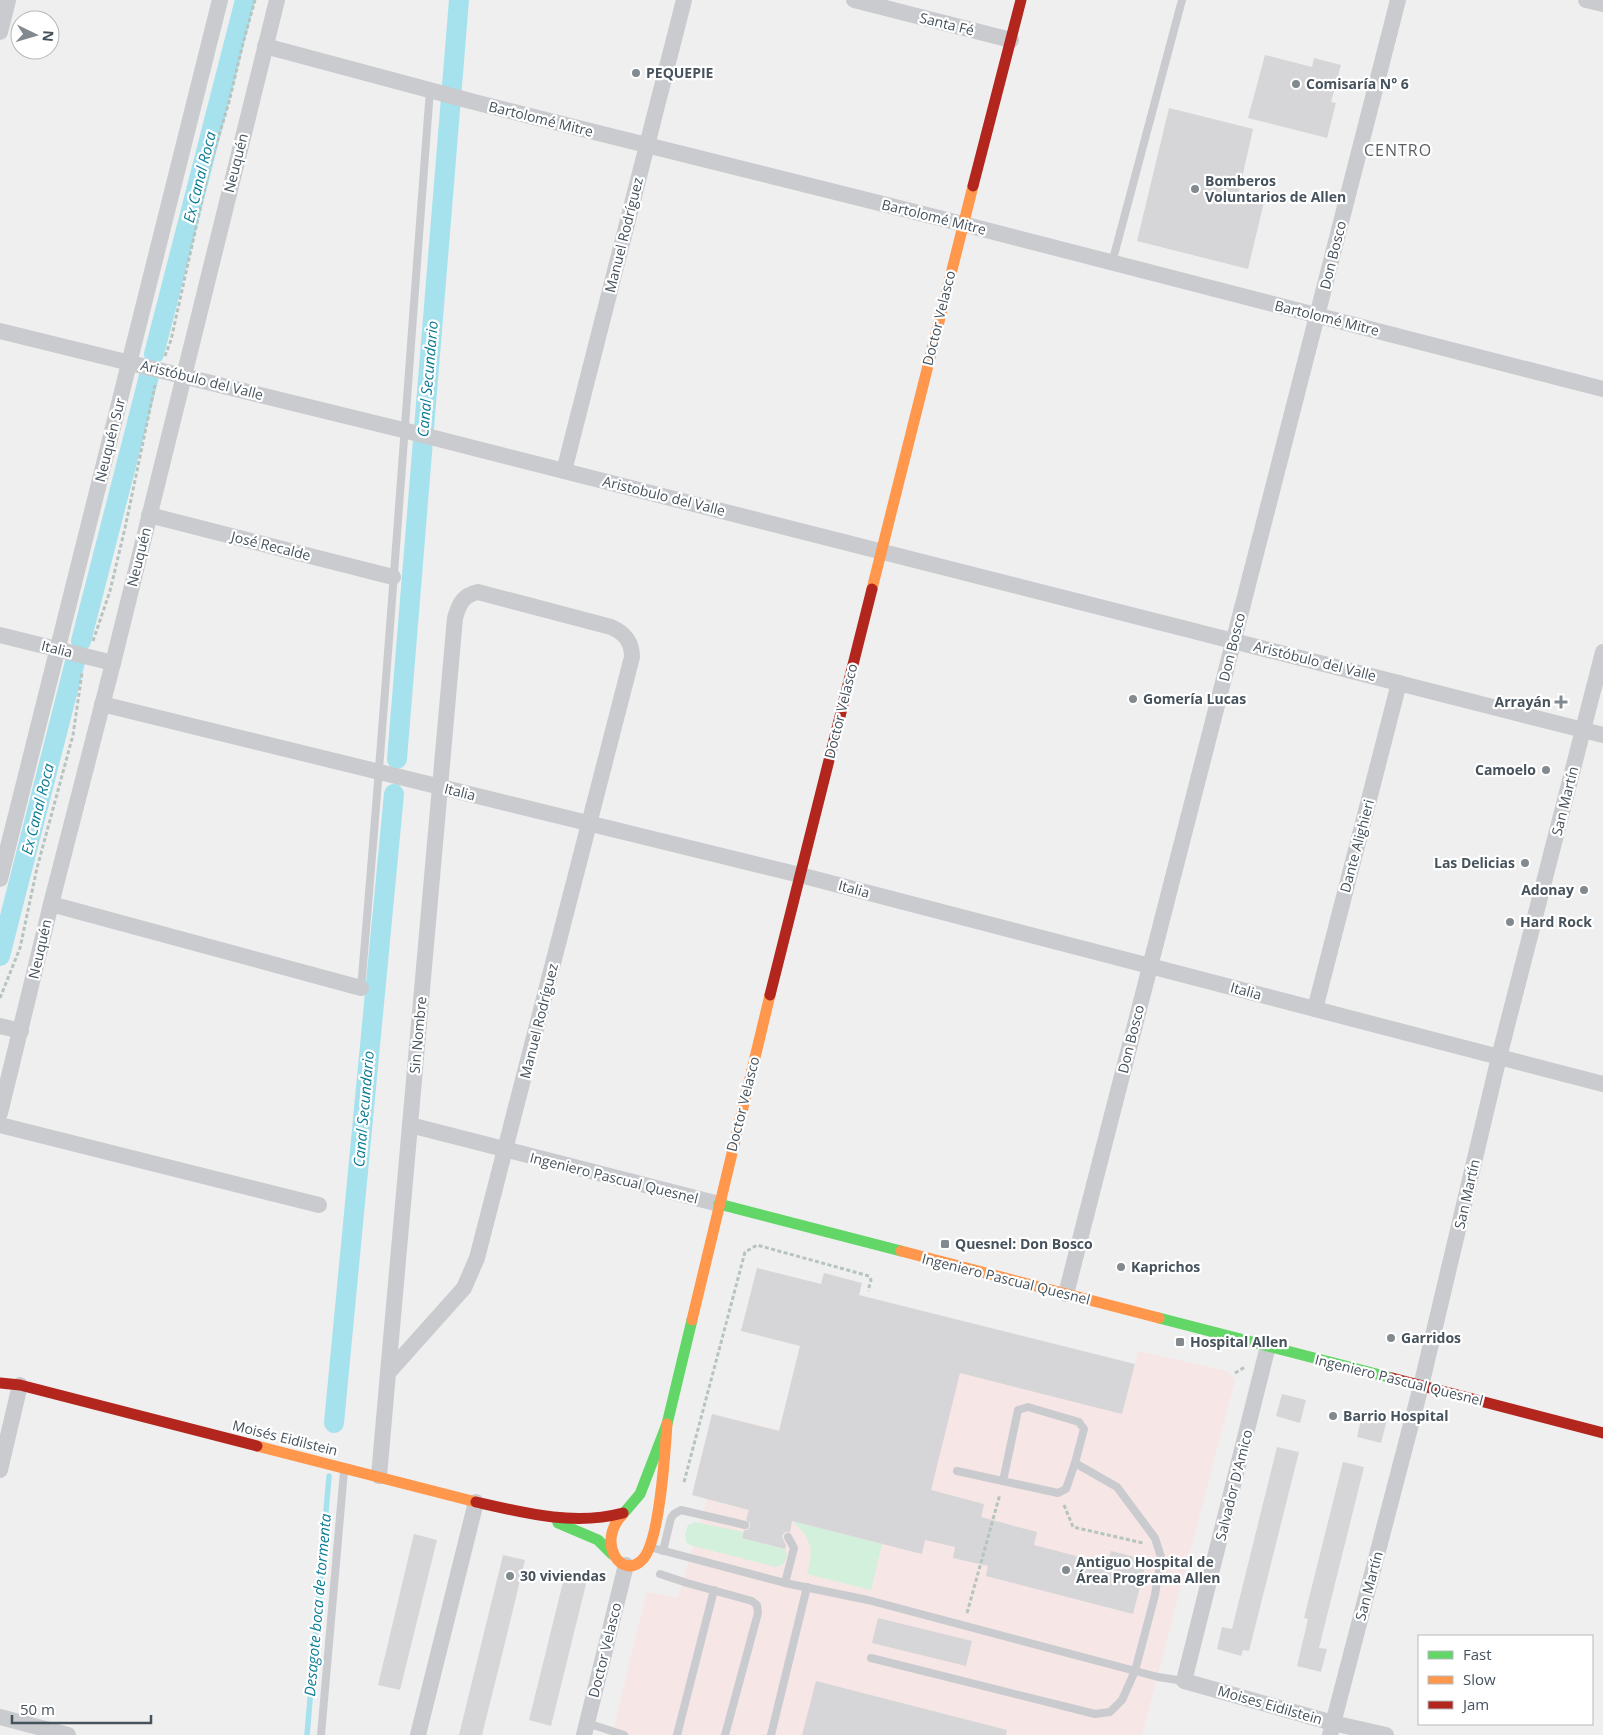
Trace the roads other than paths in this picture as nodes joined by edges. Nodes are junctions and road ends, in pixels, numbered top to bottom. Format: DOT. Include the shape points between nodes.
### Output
graph roads {
  1 [pos="8,0"];
  2 [pos="220,0"];
  3 [pos="277,0"];
  4 [pos="684,0"];
  5 [pos="854,0"];
  6 [pos="1022,0"];
  7 [pos="1182,0"];
  8 [pos="1398,0"];
  9 [pos="1586,0"];
  10 [pos="1603,4"];
  11 [pos="0,32"];
  12 [pos="1011,40"];
  13 [pos="265,46"];
  14 [pos="430,90"];
  15 [pos="647,145"];
  16 [pos="963,224"];
  17 [pos="1112,262"];
  18 [pos="1317,316"];
  19 [pos="0,332"];
  20 [pos="129,362"];
  21 [pos="184,376"];
  22 [pos="1603,389"];
  23 [pos="404,430"];
  24 [pos="446,441"];
  25 [pos="564,471"];
  26 [pos="149,515"];
  27 [pos="881,551"];
  28 [pos="393,577"];
  29 [pos="466,596"];
  30 [pos="0,635"];
  31 [pos="1234,641"];
  32 [pos="58,649"];
  33 [pos="1603,652"];
  34 [pos="113,663"];
  35 [pos="1399,683"];
  36 [pos="102,704"];
  37 [pos="1583,730"];
  38 [pos="1603,735"];
  39 [pos="380,772"];
  40 [pos="440,788"];
  41 [pos="590,823"];
  42 [pos="800,875"];
  43 [pos="0,879"];
  44 [pos="51,904"];
  45 [pos="1150,966"];
  46 [pos="361,988"];
  47 [pos="1315,1009"];
  48 [pos="0,1026"];
  49 [pos="21,1031"];
  50 [pos="1499,1057"];
  51 [pos="1603,1084"];
  52 [pos="0,1113"];
  53 [pos="0,1124"];
  54 [pos="410,1125"];
  55 [pos="506,1150"];
  56 [pos="718,1204"];
  57 [pos="319,1205"];
  58 [pos="1066,1294"];
  59 [pos="1268,1346"];
  60 [pos="388,1373"];
  61 [pos="0,1374"];
  62 [pos="0,1383"];
  63 [pos="20,1385"];
  64 [pos="1422,1386"];
  65 [pos="667,1424"];
  66 [pos="1603,1433"];
  67 [pos="1075,1463"];
  68 [pos="344,1468"];
  69 [pos="0,1470"];
  70 [pos="957,1471"];
  71 [pos="379,1476"];
  72 [pos="1003,1481"];
  73 [pos="476,1502"];
  74 [pos="625,1512"];
  75 [pos="543,1517"];
  76 [pos="745,1525"];
  77 [pos="654,1530"];
  78 [pos="788,1537"];
  79 [pos="651,1547"];
  80 [pos="663,1551"];
  81 [pos="612,1554"];
  82 [pos="626,1565"];
  83 [pos="660,1574"];
  84 [pos="785,1583"];
  85 [pos="806,1587"];
  86 [pos="714,1590"];
  87 [pos="871,1658"];
  88 [pos="1135,1671"];
  89 [pos="1184,1681"];
  90 [pos="0,1716"];
  91 [pos="586,1729"];
  92 [pos="1331,1729"];
  93 [pos="68,1735"];
  94 [pos="320,1735"];
  95 [pos="418,1735"];
  96 [pos="624,1735"];
  97 [pos="677,1735"];
  98 [pos="725,1735"];
  99 [pos="772,1735"];
  100 [pos="1386,1735"];
  1 -- 11 [label="street"];
  2 -- 20 [label="street, Neuquén Sur"];
  3 -- 13 [label="street, Neuquén"];
  4 -- 15 [label="street, Manuel Rodríguez"];
  5 -- 12 [label="street, Santa Fé"];
  6 -- 12 [label="main road, Doctor Velasco"];
  7 -- 17 [label="lane"];
  8 -- 18 [label="street, Don Bosco"];
  9 -- 10 [label="street"];
  12 -- 16 [label="main road, Doctor Velasco"];
  13 -- 14 [label="street, Bartolomé Mitre"];
  13 -- 21 [label="street, Neuquén"];
  14 -- 15 [label="street, Bartolomé Mitre"];
  14 -- 23 [label="lane"];
  15 -- 16 [label="street, Bartolomé Mitre"];
  15 -- 25 [label="street, Manuel Rodríguez"];
  16 -- 17 [label="street, Bartolomé Mitre"];
  16 -- 27 [label="main road, Doctor Velasco"];
  17 -- 18 [label="street, Bartolomé Mitre"];
  18 -- 22 [label="street, Bartolomé Mitre"];
  18 -- 31 [label="street, Don Bosco"];
  19 -- 20 [label="street, Aristóbulo del Valle"];
  20 -- 21 [label="street, Aristóbulo del Valle"];
  20 -- 32 [label="street, Neuquén Sur"];
  21 -- 23 [label="street, Aristóbulo del Valle"];
  21 -- 26 [label="street, Neuquén"];
  23 -- 24 [label="street, Aristóbulo del Valle"];
  23 -- 28 [label="lane"];
  24 -- 25 [label="street, Aristobulo del Valle"];
  25 -- 27 [label="street, Aristobulo del Valle"];
  26 -- 28 [label="street, José Recalde"];
  26 -- 34 [label="street, Neuquén"];
  27 -- 31 [label="street, Aristóbulo del Valle"];
  27 -- 42 [label="main road, Doctor Velasco"];
  28 -- 39 [label="lane"];
  29 -- 40 [label="street, Sin Nombre" via="460,602 455,618"];
  29 -- 41 [label="street, Manuel Rodríguez" via="485,593 611,627 630,642 630,665"];
  30 -- 32 [label="street, Italia"];
  31 -- 35 [label="street, Aristóbulo del Valle"];
  31 -- 45 [label="street, Don Bosco"];
  32 -- 34 [label="street, Italia"];
  32 -- 43 [label="street, Neuquén Sur"];
  33 -- 37 [label="street, San Martín"];
  34 -- 36 [label="street, Neuquén"];
  35 -- 37 [label="street, Aristóbulo del Valle"];
  35 -- 47 [label="street, Dante Alighieri"];
  36 -- 39 [label="street, Italia"];
  36 -- 44 [label="street, Neuquén"];
  37 -- 38 [label="street, Aristóbulo del Valle"];
  37 -- 50 [label="street, San Martín"];
  39 -- 40 [label="street, Italia"];
  39 -- 46 [label="lane"];
  40 -- 41 [label="street, Italia"];
  40 -- 54 [label="street, Sin Nombre"];
  41 -- 42 [label="street, Italia"];
  41 -- 55 [label="street, Manuel Rodríguez"];
  42 -- 45 [label="street, Italia"];
  42 -- 56 [label="main road, Doctor Velasco"];
  44 -- 46 [label="street"];
  44 -- 49 [label="street, Neuquén"];
  45 -- 47 [label="street, Italia"];
  45 -- 58 [label="street, Don Bosco"];
  47 -- 50 [label="street, Italia"];
  48 -- 49 [label="street"];
  49 -- 52 [label="street, Neuquén"];
  50 -- 51 [label="street, Italia"];
  50 -- 64 [label="street, San Martín"];
  53 -- 57 [label="street"];
  54 -- 55 [label="street, Ingeniero Pascual Quesnel"];
  54 -- 60 [label="street, Sin Nombre"];
  55 -- 56 [label="street, Ingeniero Pascual Quesnel"];
  55 -- 60 [label="street, Manuel Rodríguez" via="477,1258 464,1288"];
  56 -- 58 [label="main road, Ingeniero Pascual Quesnel"];
  56 -- 65 [label="main road, Doctor Velasco"];
  58 -- 59 [label="main road, Ingeniero Pascual Quesnel"];
  59 -- 64 [label="main road, Ingeniero Pascual Quesnel"];
  59 -- 89 [label="street, Salvador D'Amico"];
  60 -- 71 [label="street, Sin Nombre"];
  61 -- 63 [label="main road, Moisés Eidilstein"];
  62 -- 63 [label="main road, Moisés Eidilstein"];
  63 -- 68 [label="main road, Moisés Eidilstein"];
  63 -- 69 [label="street"];
  64 -- 66 [label="main road, Ingeniero Pascual Quesnel"];
  64 -- 92 [label="street, San Martín"];
  65 -- 74 [label="main road, Doctor Velasco" via="640,1494"];
  65 -- 77 [label="main road, Doctor Velasco"];
  67 -- 72 [label="lane" via="1066,1489 1058,1493"];
  67 -- 72 [label="lane" via="1084,1429 1079,1422 1028,1407 1018,1410"];
  67 -- 88 [label="lane" via="1117,1487 1155,1538 1161,1557 1155,1595"];
  68 -- 71 [label="main road, Moisés Eidilstein"];
  68 -- 94 [label="lane"];
  70 -- 72 [label="lane"];
  71 -- 73 [label="main road, Moisés Eidilstein"];
  73 -- 75 [label="main road, Moisés Eidilstein"];
  73 -- 95 [label="street"];
  74 -- 75 [label="main road, Moisés Eidilstein" via="598,1519"];
  74 -- 77 [label="main road" via="638,1509 646,1513"];
  74 -- 81 [label="main road, Doctor Velasco" via="611,1532"];
  75 -- 81 [label="main road, Moisés Eidilstein" via="598,1540"];
  76 -- 80 [label="lane" via="681,1510 671,1518"];
  77 -- 79 [label="main road, Doctor Velasco"];
  78 -- 84 [label="lane" via="794,1548"];
  79 -- 80 [label="lane"];
  79 -- 82 [label="main road" via="640,1562"];
  80 -- 84 [label="lane"];
  81 -- 82 [label="main road"];
  82 -- 91 [label="street, Doctor Velasco"];
  83 -- 86 [label="lane"];
  84 -- 85 [label="lane"];
  85 -- 88 [label="lane" via="868,1600"];
  85 -- 99 [label="lane"];
  86 -- 97 [label="lane"];
  86 -- 98 [label="lane" via="752,1601 757,1605 758,1613"];
  87 -- 88 [label="lane" via="1094,1714 1110,1712 1122,1700"];
  88 -- 89 [label="lane"];
  89 -- 92 [label="street, Moises Eidilstein" via="1312,1716"];
  90 -- 93 [label="street"];
  91 -- 96 [label="lane"];
  92 -- 100 [label="street, Moises Eidilstein"];
}
